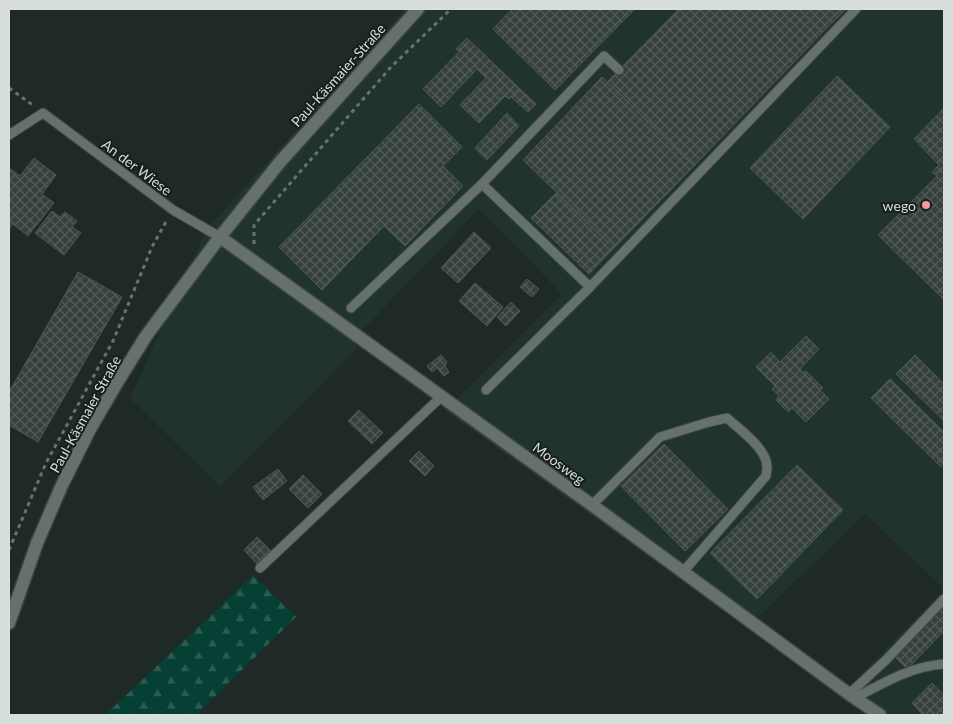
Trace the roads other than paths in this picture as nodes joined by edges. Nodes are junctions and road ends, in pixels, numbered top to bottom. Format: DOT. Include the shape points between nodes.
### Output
graph roads {
  1 [pos="418,9"];
  2 [pos="855,9"];
  3 [pos="842,13"];
  4 [pos="619,70"];
  5 [pos="9,135"];
  6 [pos="482,184"];
  7 [pos="220,236"];
  8 [pos="590,287"];
  9 [pos="351,308"];
  10 [pos="486,390"];
  11 [pos="442,396"];
  12 [pos="592,505"];
  13 [pos="260,568"];
  14 [pos="683,572"];
  15 [pos="944,599"];
  16 [pos="9,623"];
  17 [pos="944,664"];
  18 [pos="852,696"];
  19 [pos="880,715"];
  1 -- 7 [label="street, Paul-Käsmaier-Straße" via="280,162"];
  2 -- 3 [label="lane"];
  2 -- 8 [label="lane" via="709,156"];
  4 -- 6 [label="lane" via="604,56"];
  5 -- 7 [label="lane, An der Wiese" via="43,113 173,210"];
  6 -- 8 [label="lane"];
  6 -- 9 [label="lane"];
  7 -- 11 [label="street, Moosweg"];
  7 -- 16 [label="street, Paul-Käsmaier Straße" via="146,336 90,429 37,544"];
  8 -- 10 [label="lane"];
  11 -- 12 [label="street, Moosweg"];
  11 -- 13 [label="lane"];
  12 -- 14 [label="street, Moosweg"];
  12 -- 14 [label="lane" via="660,436 727,418 765,457 766,476"];
  14 -- 18 [label="street, Moosweg"];
  15 -- 18 [label="lane"];
  17 -- 18 [label="lane" via="894,677"];
  18 -- 19 [label="street, Moosweg"];
}
